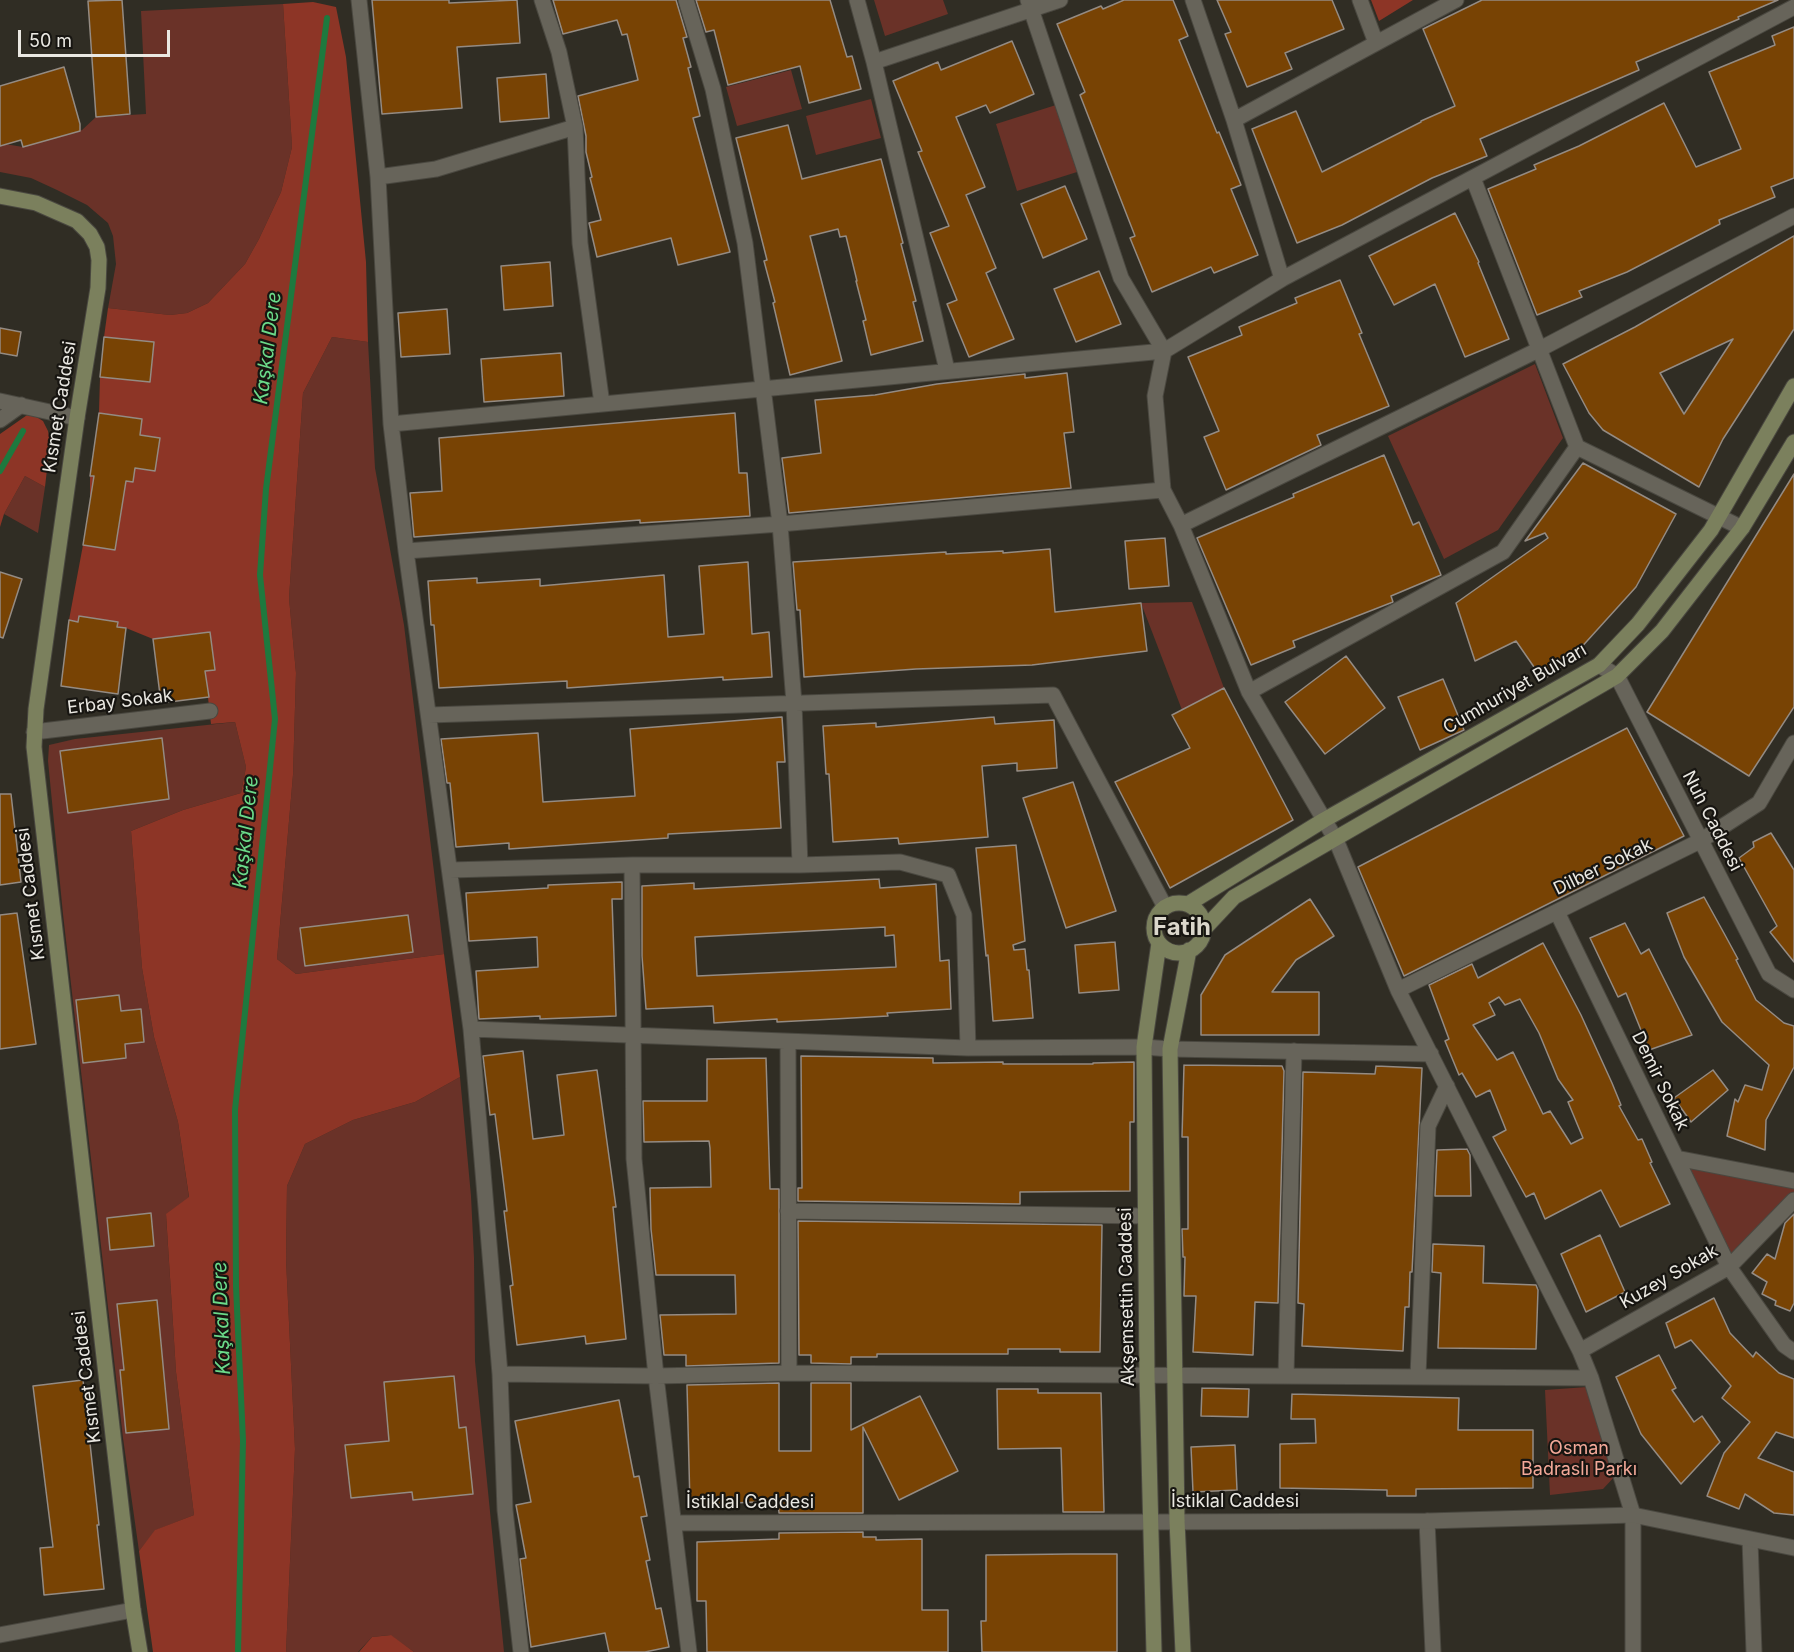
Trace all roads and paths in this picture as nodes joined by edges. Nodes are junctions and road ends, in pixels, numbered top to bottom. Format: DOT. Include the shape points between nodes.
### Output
graph roads {
  1 [pos="359,0"];
  2 [pos="542,0"];
  3 [pos="686,0"];
  4 [pos="857,0"];
  5 [pos="1060,0"];
  6 [pos="1193,0"];
  7 [pos="1360,0"];
  8 [pos="1456,0"];
  9 [pos="1030,5"];
  10 [pos="1794,7"];
  11 [pos="1376,43"];
  12 [pos="874,62"];
  13 [pos="1234,120"];
  14 [pos="575,127"];
  15 [pos="378,177"];
  16 [pos="1473,178"];
  17 [pos="0,196"];
  18 [pos="1794,216"];
  19 [pos="1282,279"];
  20 [pos="1540,349"];
  21 [pos="1164,351"];
  22 [pos="948,370"];
  23 [pos="1794,386"];
  24 [pos="762,388"];
  25 [pos="0,401"];
  26 [pos="602,404"];
  27 [pos="21,405"];
  28 [pos="77,418"];
  29 [pos="0,420"];
  30 [pos="391,424"];
  31 [pos="1794,442"];
  32 [pos="1577,447"];
  33 [pos="1163,490"];
  34 [pos="1719,517"];
  35 [pos="780,524"];
  36 [pos="1181,525"];
  37 [pos="1742,528"];
  38 [pos="406,551"];
  39 [pos="1599,665"];
  40 [pos="1617,676"];
  41 [pos="1249,692"];
  42 [pos="794,703"];
  43 [pos="210,711"];
  44 [pos="429,715"];
  45 [pos="34,732"];
  46 [pos="1794,743"];
  47 [pos="1324,820"];
  48 [pos="1336,840"];
  49 [pos="1700,841"];
  50 [pos="632,865"];
  51 [pos="800,865"];
  52 [pos="450,870"];
  53 [pos="1188,904"];
  54 [pos="1165,907"];
  55 [pos="1557,912"];
  56 [pos="1204,929"];
  57 [pos="1159,943"];
  58 [pos="1189,950"];
  59 [pos="1398,990"];
  60 [pos="1794,990"];
  61 [pos="471,1029"];
  62 [pos="633,1037"];
  63 [pos="788,1042"];
  64 [pos="1143,1047"];
  65 [pos="968,1048"];
  66 [pos="1170,1049"];
  67 [pos="1294,1052"];
  68 [pos="1431,1054"];
  69 [pos="1447,1086"];
  70 [pos="1676,1158"];
  71 [pos="1794,1181"];
  72 [pos="1794,1200"];
  73 [pos="788,1211"];
  74 [pos="1145,1216"];
  75 [pos="1729,1267"];
  76 [pos="1580,1351"];
  77 [pos="1794,1352"];
  78 [pos="500,1374"];
  79 [pos="789,1374"];
  80 [pos="656,1376"];
  81 [pos="1147,1376"];
  82 [pos="1175,1376"];
  83 [pos="1286,1376"];
  84 [pos="1418,1376"];
  85 [pos="1591,1378"];
  86 [pos="1633,1515"];
  87 [pos="1177,1521"];
  88 [pos="1427,1521"];
  89 [pos="1151,1522"];
  90 [pos="674,1523"];
  91 [pos="1750,1540"];
  92 [pos="1794,1548"];
  93 [pos="133,1610"];
  94 [pos="0,1635"];
  95 [pos="140,1652"];
  96 [pos="521,1652"];
  97 [pos="689,1652"];
  98 [pos="1154,1652"];
  99 [pos="1183,1652"];
  100 [pos="1433,1652"];
  101 [pos="1633,1652"];
  102 [pos="1754,1652"];
  1 -- 15 [label="street"];
  2 -- 14 [label="street" via="559,52"];
  3 -- 24 [label="street" via="713,89 745,243"];
  4 -- 12 [label="street"];
  5 -- 9 [label="street"];
  6 -- 13 [label="street"];
  7 -- 11 [label="street"];
  8 -- 11 [label="street"];
  9 -- 12 [label="street"];
  9 -- 21 [label="street" via="1121,278"];
  10 -- 16 [label="street"];
  11 -- 13 [label="street"];
  12 -- 22 [label="street"];
  13 -- 19 [label="street"];
  14 -- 15 [label="street" via="436,169"];
  14 -- 26 [label="street" via="580,243"];
  15 -- 30 [label="street"];
  16 -- 19 [label="street"];
  16 -- 20 [label="street"];
  17 -- 28 [label="main road, Kısmet Caddesi" via="36,202 77,221 97,247 98,288"];
  18 -- 20 [label="street"];
  19 -- 21 [label="street"];
  20 -- 32 [label="street"];
  20 -- 36 [label="street"];
  21 -- 22 [label="street"];
  21 -- 33 [label="street" via="1155,396"];
  22 -- 24 [label="street"];
  23 -- 34 [label="main road, Cumhuriyet Bulvarı"];
  24 -- 26 [label="street"];
  24 -- 35 [label="street"];
  25 -- 27 [label="street"];
  26 -- 30 [label="street"];
  27 -- 28 [label="street"];
  27 -- 29 [label="street"];
  28 -- 45 [label="main road, Kısmet Caddesi"];
  30 -- 38 [label="street"];
  31 -- 37 [label="main road"];
  32 -- 34 [label="street"];
  32 -- 41 [label="street" via="1503,552"];
  33 -- 35 [label="street"];
  33 -- 36 [label="street"];
  34 -- 37 [label="street"];
  34 -- 39 [label="main road, Cumhuriyet Bulvarı" via="1638,624"];
  35 -- 38 [label="street"];
  35 -- 42 [label="street"];
  36 -- 41 [label="street"];
  37 -- 40 [label="main road" via="1662,631"];
  38 -- 44 [label="street"];
  39 -- 40 [label="street"];
  39 -- 47 [label="main road, Cumhuriyet Bulvarı"];
  40 -- 48 [label="main road"];
  40 -- 49 [label="street, Nuh Caddesi"];
  41 -- 47 [label="street"];
  42 -- 44 [label="street"];
  42 -- 51 [label="street"];
  42 -- 54 [label="street" via="1053,695"];
  43 -- 45 [label="street, Erbay Sokak"];
  44 -- 52 [label="street"];
  45 -- 93 [label="main road, Kısmet Caddesi"];
  46 -- 49 [label="street, Dilber Sokak" via="1759,803"];
  47 -- 48 [label="street"];
  47 -- 53 [label="main road, Cumhuriyet Bulvarı"];
  48 -- 56 [label="main road" via="1234,897"];
  48 -- 59 [label="street"];
  49 -- 55 [label="street, Dilber Sokak"];
  49 -- 60 [label="street, Nuh Caddesi" via="1769,974"];
  50 -- 51 [label="street"];
  50 -- 52 [label="street"];
  50 -- 62 [label="street"];
  51 -- 65 [label="street" via="900,862 948,875 964,915"];
  52 -- 61 [label="street"];
  53 -- 54 [label="main road"];
  53 -- 56 [label="main road" via="1200,914"];
  54 -- 57 [label="main road" via="1155,920"];
  55 -- 59 [label="street, Dilber Sokak"];
  55 -- 70 [label="street, Demir Sokak"];
  56 -- 58 [label="main road" via="1199,942"];
  57 -- 58 [label="main road" via="1173,951"];
  57 -- 64 [label="main road, Akşemsettin Caddesi"];
  58 -- 66 [label="main road"];
  59 -- 68 [label="street"];
  61 -- 62 [label="street"];
  61 -- 78 [label="street"];
  62 -- 63 [label="street"];
  62 -- 80 [label="street" via="634,1159"];
  63 -- 65 [label="street"];
  63 -- 73 [label="street"];
  64 -- 65 [label="street"];
  64 -- 66 [label="street"];
  64 -- 74 [label="main road, Akşemsettin Caddesi"];
  66 -- 67 [label="street"];
  66 -- 82 [label="main road"];
  67 -- 68 [label="street"];
  67 -- 83 [label="street"];
  68 -- 69 [label="street"];
  69 -- 76 [label="street"];
  69 -- 84 [label="street" via="1428,1126"];
  70 -- 71 [label="street"];
  70 -- 75 [label="street, Demir Sokak"];
  72 -- 75 [label="street, Kuzey Sokak"];
  73 -- 74 [label="street"];
  73 -- 79 [label="street"];
  74 -- 81 [label="main road, Akşemsettin Caddesi"];
  75 -- 76 [label="street, Kuzey Sokak"];
  75 -- 77 [label="street, Demir Sokak" via="1784,1345"];
  76 -- 85 [label="street"];
  78 -- 80 [label="street"];
  78 -- 96 [label="street" via="505,1510"];
  79 -- 80 [label="street"];
  79 -- 81 [label="street"];
  80 -- 90 [label="street"];
  81 -- 82 [label="street"];
  81 -- 89 [label="main road, Akşemsettin Caddesi"];
  82 -- 83 [label="street"];
  82 -- 87 [label="main road"];
  83 -- 84 [label="street"];
  84 -- 85 [label="street"];
  85 -- 86 [label="street"];
  86 -- 88 [label="street, İstiklal Caddesi"];
  86 -- 91 [label="street, İstiklal Caddesi"];
  86 -- 101 [label="street"];
  87 -- 88 [label="street, İstiklal Caddesi"];
  87 -- 89 [label="street, İstiklal Caddesi"];
  87 -- 99 [label="main road"];
  88 -- 100 [label="street"];
  89 -- 90 [label="street, İstiklal Caddesi"];
  89 -- 98 [label="main road, Akşemsettin Caddesi"];
  90 -- 97 [label="street"];
  91 -- 92 [label="street, İstiklal Caddesi"];
  91 -- 102 [label="street"];
  93 -- 94 [label="street"];
  93 -- 95 [label="main road, Kısmet Caddesi"];
}
